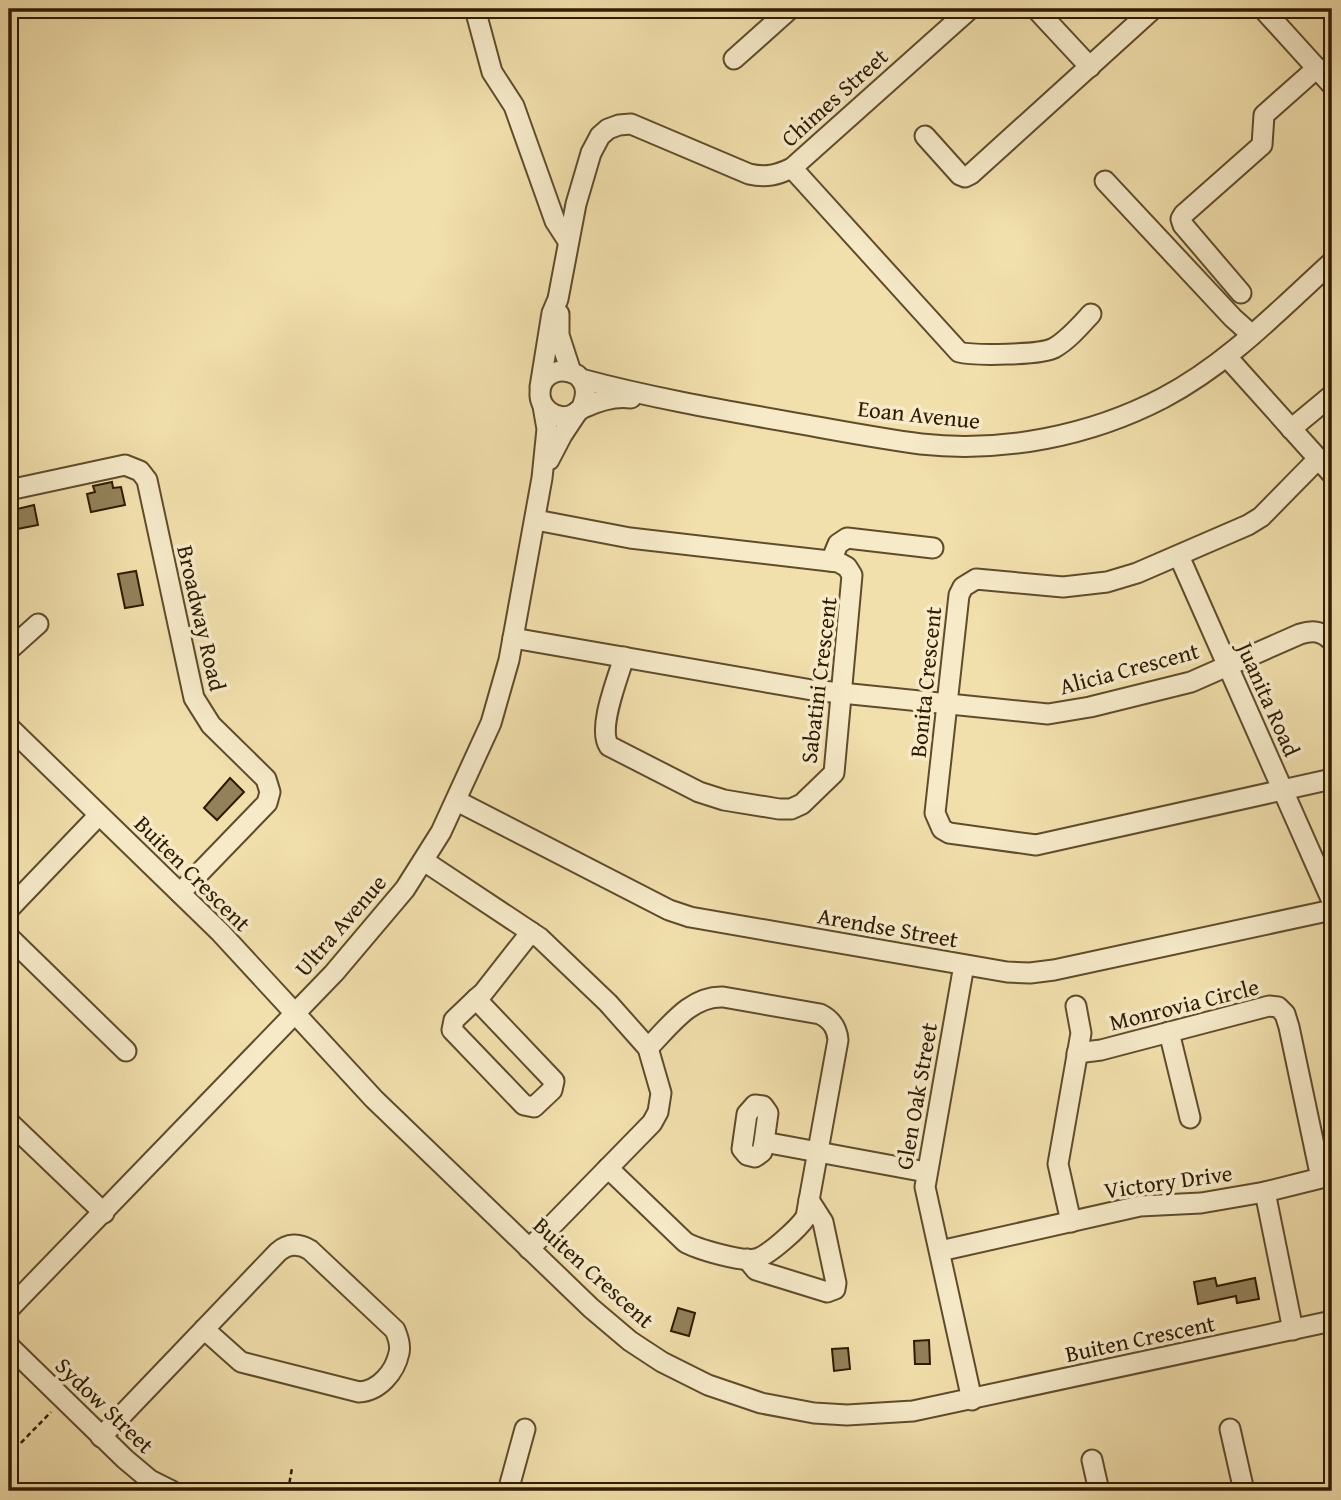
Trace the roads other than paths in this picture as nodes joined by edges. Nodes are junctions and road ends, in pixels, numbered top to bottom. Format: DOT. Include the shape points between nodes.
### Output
graph roads {
  1 [pos="475,9"];
  2 [pos="790,9"];
  3 [pos="970,9"];
  4 [pos="1036,9"];
  5 [pos="1153,9"];
  6 [pos="1263,9"];
  7 [pos="734,59"];
  8 [pos="1090,67"];
  9 [pos="1317,68"];
  10 [pos="1332,85"];
  11 [pos="925,136"];
  12 [pos="792,168"];
  13 [pos="1105,181"];
  14 [pos="568,241"];
  15 [pos="1332,262"];
  16 [pos="1241,293"];
  17 [pos="558,299"];
  18 [pos="1091,314"];
  19 [pos="1252,335"];
  20 [pos="1227,357"];
  21 [pos="576,375"];
  22 [pos="1332,395"];
  23 [pos="542,397"];
  24 [pos="657,398"];
  25 [pos="580,410"];
  26 [pos="1291,429"];
  27 [pos="1318,459"];
  28 [pos="1332,474"];
  29 [pos="542,478"];
  30 [pos="9,490"];
  31 [pos="536,520"];
  32 [pos="933,548"];
  33 [pos="1179,556"];
  34 [pos="831,561"];
  35 [pos="38,624"];
  36 [pos="513,638"];
  37 [pos="1332,641"];
  38 [pos="9,650"];
  39 [pos="624,657"];
  40 [pos="1227,665"];
  41 [pos="842,694"];
  42 [pos="947,704"];
  43 [pos="9,727"];
  44 [pos="1332,779"];
  45 [pos="1283,790"];
  46 [pos="457,801"];
  47 [pos="99,815"];
  48 [pos="424,861"];
  49 [pos="180,893"];
  50 [pos="1332,901"];
  51 [pos="9,909"];
  52 [pos="1332,910"];
  53 [pos="531,932"];
  54 [pos="9,937"];
  55 [pos="964,965"];
  56 [pos="476,999"];
  57 [pos="1076,1006"];
  58 [pos="295,1013"];
  59 [pos="1169,1032"];
  60 [pos="648,1048"];
  61 [pos="127,1051"];
  62 [pos="1077,1053"];
  63 [pos="1190,1118"];
  64 [pos="9,1122"];
  65 [pos="764,1142"];
  66 [pos="818,1152"];
  67 [pos="608,1168"];
  68 [pos="926,1172"];
  69 [pos="1265,1192"];
  70 [pos="809,1200"];
  71 [pos="104,1213"];
  72 [pos="1071,1222"];
  73 [pos="530,1249"];
  74 [pos="940,1251"];
  75 [pos="747,1259"];
  76 [pos="9,1309"];
  77 [pos="1332,1321"];
  78 [pos="204,1329"];
  79 [pos="1293,1329"];
  80 [pos="9,1346"];
  81 [pos="972,1400"];
  82 [pos="525,1429"];
  83 [pos="1230,1429"];
  84 [pos="101,1437"];
  85 [pos="1092,1460"];
  86 [pos="172,1491"];
  87 [pos="508,1491"];
  88 [pos="1099,1491"];
  89 [pos="1244,1491"];
  1 -- 14 [label="street" via="492,72 514,106 555,221"];
  2 -- 7 [label="street"];
  3 -- 12 [label="street, Chimes Street"];
  4 -- 8 [label="street"];
  5 -- 8 [label="street"];
  6 -- 9 [label="street"];
  8 -- 11 [label="street" via="965,177"];
  9 -- 10 [label="street"];
  9 -- 16 [label="street" via="1264,115 1262,145 1181,219"];
  12 -- 14 [label="street, Chimes Street" via="768,177 749,174 643,127 619,125 600,136 591,153"];
  12 -- 18 [label="street" via="959,352 1053,349"];
  13 -- 19 [label="street"];
  14 -- 17 [label="street, Chimes Street"];
  15 -- 19 [label="street, Eoan Avenue"];
  17 -- 21 [label="street, Chimes Street" via="559,335"];
  17 -- 23 [label="street, Chimes Street" via="548,334"];
  19 -- 20 [label="street, Eoan Avenue"];
  20 -- 24 [label="street, Eoan Avenue" via="1164,397 1100,425 987,446 886,439"];
  20 -- 26 [label="street"];
  21 -- 23 [label="street" via="562,370 552,373 545,379"];
  21 -- 24 [label="street, Eoan Avenue"];
  21 -- 25 [label="street" via="586,388"];
  22 -- 26 [label="street"];
  23 -- 25 [label="street" via="550,413 559,417"];
  23 -- 29 [label="street, Ultra Avenue" via="547,429"];
  24 -- 25 [label="street, Eoan Avenue" via="622,397"];
  25 -- 29 [label="street, Ultra Avenue" via="552,452"];
  26 -- 27 [label="street"];
  27 -- 28 [label="street"];
  27 -- 33 [label="street, Bonita Crescent" via="1261,517"];
  29 -- 31 [label="street, Ultra Avenue"];
  30 -- 49 [label="street, Broadway Road" via="125,465 140,471 146,480 194,698 211,725 269,787 267,803"];
  31 -- 34 [label="street" via="630,538"];
  31 -- 36 [label="street, Ultra Avenue"];
  32 -- 34 [label="street" via="847,538 838,544"];
  33 -- 40 [label="street, Juanita Road"];
  33 -- 42 [label="street, Bonita Crescent" via="1085,586 968,582 959,595"];
  34 -- 41 [label="street, Sabatini Crescent" via="847,566 853,579"];
  35 -- 38 [label="street"];
  36 -- 39 [label="street, Alicia Crescent"];
  36 -- 46 [label="street, Ultra Avenue" via="491,723"];
  37 -- 40 [label="street, Alicia Crescent" via="1318,632 1300,634"];
  39 -- 41 [label="street, Alicia Crescent"];
  39 -- 41 [label="street, Sabatini Crescent" via="604,728 605,741 699,792 734,802 791,809 830,779"];
  40 -- 42 [label="street, Alicia Crescent" via="1191,682 1048,714"];
  40 -- 45 [label="street, Juanita Road"];
  41 -- 42 [label="street, Alicia Crescent"];
  42 -- 45 [label="street, Bonita Crescent" via="935,813 949,833 1036,845"];
  43 -- 47 [label="street, Buiten Crescent"];
  44 -- 45 [label="street"];
  45 -- 50 [label="street, Juanita Road"];
  46 -- 48 [label="street, Ultra Avenue"];
  46 -- 55 [label="street, Arendse Street" via="690,917"];
  47 -- 49 [label="street, Buiten Crescent"];
  47 -- 51 [label="street"];
  48 -- 53 [label="street"];
  48 -- 58 [label="street, Ultra Avenue" via="359,944"];
  49 -- 58 [label="street, Buiten Crescent"];
  52 -- 55 [label="street, Arendse Street" via="1054,970 1018,974"];
  53 -- 56 [label="street"];
  53 -- 60 [label="street" via="608,1003"];
  54 -- 61 [label="street"];
  55 -- 68 [label="street, Glen Oak Street"];
  56 -- 56 [label="street" via="554,1081 552,1090 534,1107 524,1105 452,1030 454,1020"];
  57 -- 62 [label="street, Monrovia Circle" via="1081,1033"];
  58 -- 71 [label="street, Ultra Avenue"];
  58 -- 73 [label="street, Buiten Crescent" via="374,1099"];
  59 -- 62 [label="street, Monrovia Circle"];
  59 -- 63 [label="street"];
  59 -- 69 [label="street, Monrovia Circle" via="1269,1006 1285,1014 1321,1178"];
  60 -- 66 [label="street" via="691,1006 707,998 723,997 825,1017 836,1029 838,1040"];
  60 -- 67 [label="street" via="661,1093 658,1112"];
  62 -- 72 [label="street, Monrovia Circle" via="1058,1164"];
  64 -- 71 [label="street"];
  65 -- 66 [label="street"];
  66 -- 68 [label="street"];
  66 -- 70 [label="street"];
  67 -- 73 [label="street"];
  67 -- 75 [label="street" via="689,1244"];
  68 -- 74 [label="street, Glen Oak Street" via="925,1187"];
  69 -- 72 [label="street, Victory Drive" via="1201,1203 1140,1206"];
  69 -- 79 [label="street, Victory Drive"];
  70 -- 75 [label="street" via="801,1224 761,1258"];
  70 -- 75 [label="street" via="823,1222 835,1289 827,1292 756,1270"];
  71 -- 76 [label="street, Ultra Avenue"];
  72 -- 74 [label="street, Victory Drive"];
  73 -- 81 [label="street, Buiten Crescent" via="630,1341 662,1362 734,1394 814,1413 847,1415 913,1412"];
  74 -- 81 [label="street, Glen Oak Street"];
  77 -- 79 [label="street, Buiten Crescent"];
  78 -- 78 [label="street" via="278,1252 300,1245 395,1330 400,1343 384,1380 376,1388 359,1392 241,1362"];
  78 -- 84 [label="street"];
  79 -- 81 [label="street, Buiten Crescent"];
  80 -- 84 [label="street, Sydow Street"];
  82 -- 87 [label="street"];
  83 -- 89 [label="street"];
  84 -- 86 [label="street, Sydow Street" via="149,1480"];
  85 -- 88 [label="street"];
}
